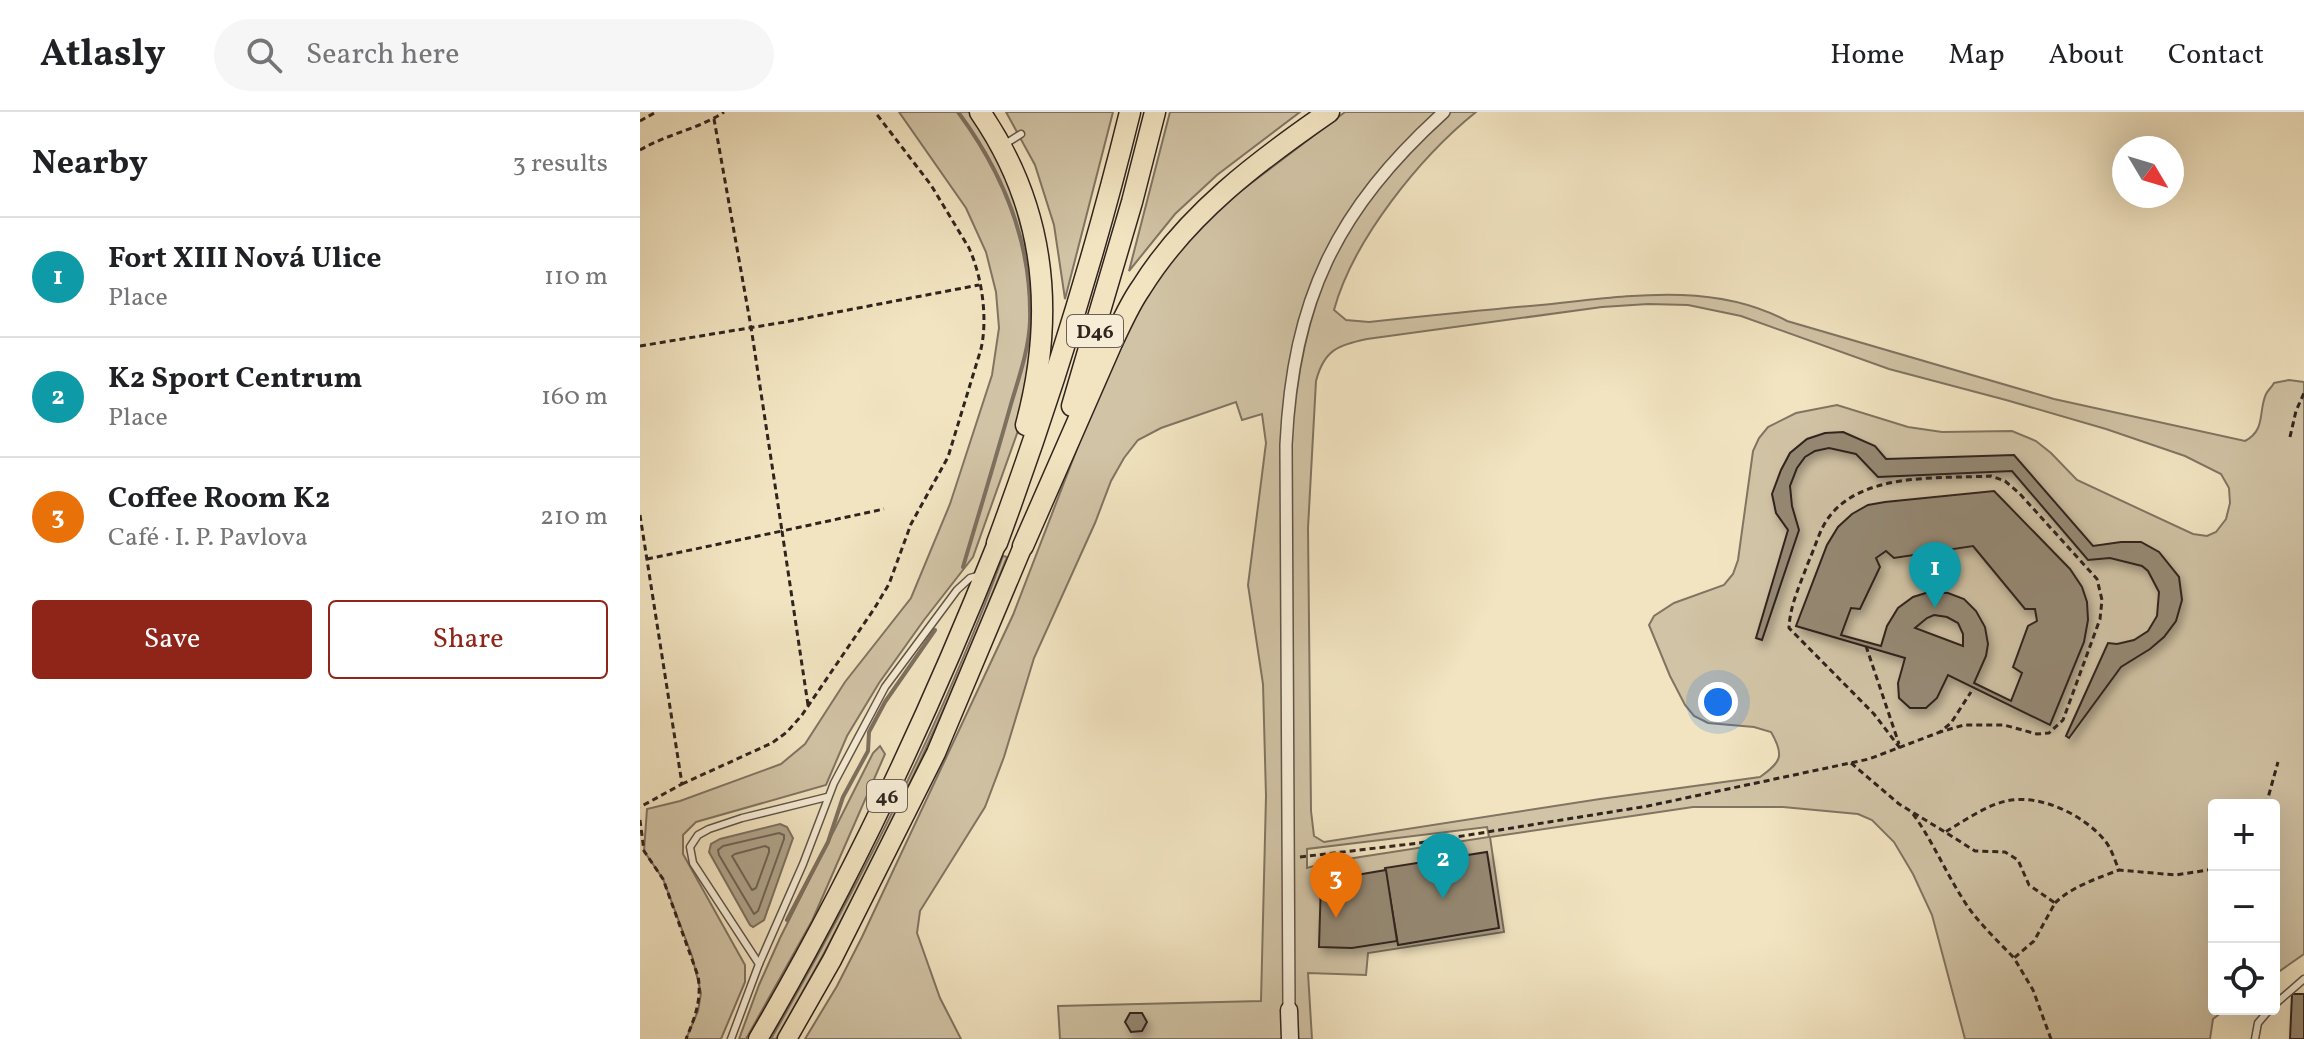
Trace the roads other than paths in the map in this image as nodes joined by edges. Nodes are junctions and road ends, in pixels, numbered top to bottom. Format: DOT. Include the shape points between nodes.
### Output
graph roads {
  1 [pos="980,112"];
  2 [pos="1130,112"];
  3 [pos="1155,112"];
  4 [pos="1329,112"];
  5 [pos="1444,112"];
  6 [pos="1021,134"];
  7 [pos="1002,146"];
  8 [pos="997,543"];
  9 [pos="1023,546"];
  10 [pos="985,574"];
  11 [pos="827,797"];
  12 [pos="759,964"];
  13 [pos="2304,979"];
  14 [pos="2280,1000"];
  15 [pos="1289,1010"];
  16 [pos="2265,1015"];
  17 [pos="731,1039"];
  18 [pos="758,1039"];
  19 [pos="787,1039"];
  20 [pos="1290,1039"];
  21 [pos="2255,1039"];
  1 -- 7 [label="highway"];
  2 -- 8 [label="highway, D46" via="1080,300"];
  3 -- 9 [label="highway, D46" via="1104,302"];
  4 -- 9 [label="highway" via="1207,206 1150,273 1107,354"];
  5 -- 15 [label="street" via="1354,211 1324,265 1299,337 1286,445"];
  6 -- 7 [label="lane"];
  7 -- 8 [label="highway" via="1025,196 1036,238 1043,328 1032,404"];
  8 -- 10 [label="main road, 46"];
  9 -- 19 [label="main road, 46" via="918,790"];
  10 -- 11 [label="lane" via="957,590 885,687"];
  10 -- 18 [label="main road, 46" via="870,833"];
  11 -- 12 [label="lane"];
  11 -- 12 [label="lane" via="709,829 690,847 693,863"];
  12 -- 17 [label="lane"];
  13 -- 14 [label="lane"];
  15 -- 20 [label="street"];
  16 -- 21 [label="lane"];
}
